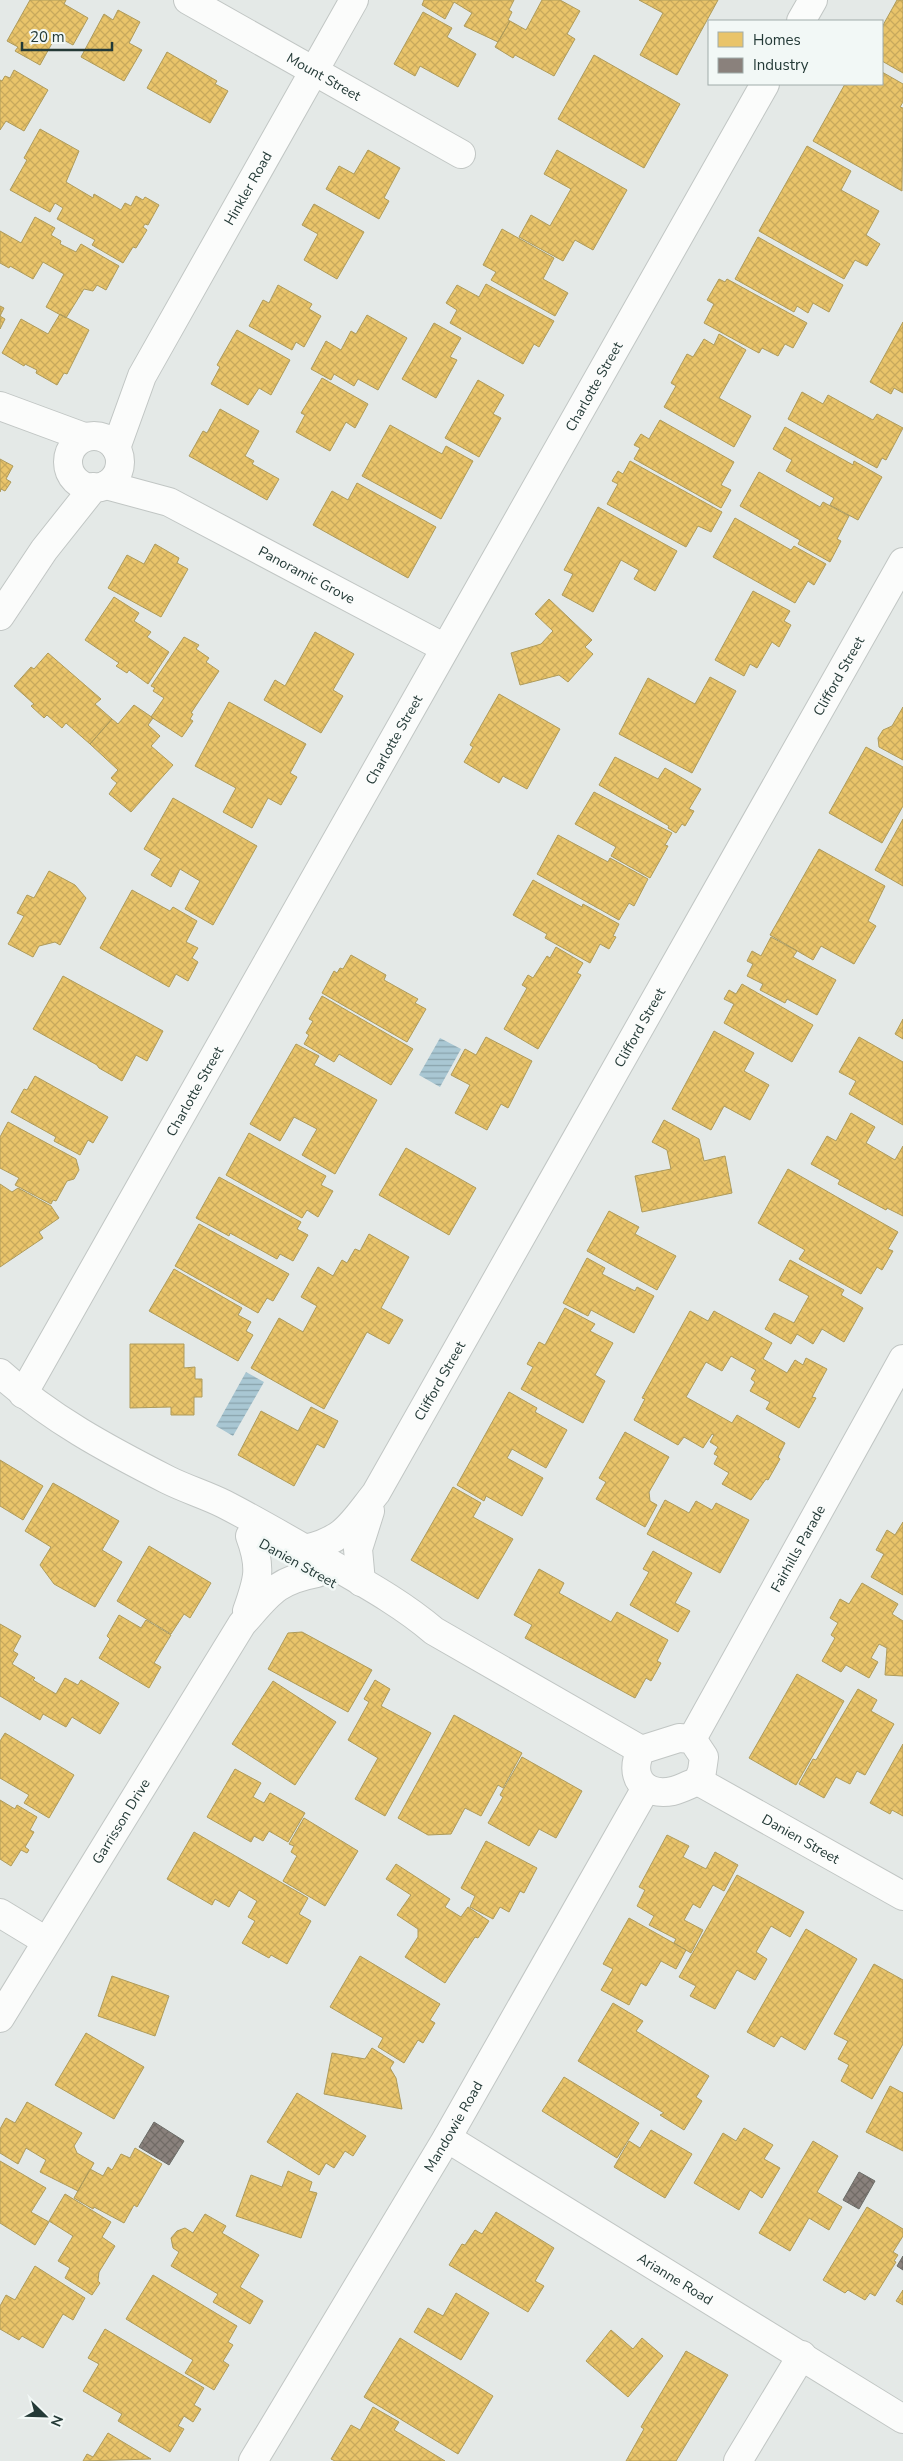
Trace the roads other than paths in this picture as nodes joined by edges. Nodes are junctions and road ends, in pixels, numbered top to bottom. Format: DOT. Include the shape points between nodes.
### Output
graph roads {
  1 [pos="188,0"];
  2 [pos="354,0"];
  3 [pos="813,0"];
  4 [pos="802,20"];
  5 [pos="314,71"];
  6 [pos="764,85"];
  7 [pos="461,154"];
  8 [pos="4,408"];
  9 [pos="103,445"];
  10 [pos="85,476"];
  11 [pos="169,502"];
  12 [pos="903,562"];
  13 [pos="0,616"];
  14 [pos="445,648"];
  15 [pos="903,1359"];
  16 [pos="0,1373"];
  17 [pos="23,1394"];
  18 [pos="170,1481"];
  19 [pos="376,1493"];
  20 [pos="250,1536"];
  21 [pos="305,1549"];
  22 [pos="317,1573"];
  23 [pos="361,1582"];
  24 [pos="242,1624"];
  25 [pos="434,1631"];
  26 [pos="692,1739"];
  27 [pos="641,1750"];
  28 [pos="698,1781"];
  29 [pos="646,1788"];
  30 [pos="903,1896"];
  31 [pos="0,1913"];
  32 [pos="46,1940"];
  33 [pos="0,2018"];
  34 [pos="447,2138"];
  35 [pos="802,2355"];
  36 [pos="903,2418"];
  37 [pos="253,2461"];
  38 [pos="738,2461"];
  1 -- 5 [label="street, Mount Street"];
  2 -- 5 [label="street, Hinkler Road"];
  3 -- 4 [label="street"];
  5 -- 7 [label="street, Mount Street"];
  5 -- 9 [label="street, Hinkler Road"];
  6 -- 14 [label="street, Charlotte Street"];
  8 -- 9 [label="street, Panoramic Grove"];
  8 -- 10 [label="street, Panoramic Grove"];
  9 -- 10 [label="street, Hinkler Road" via="73,446"];
  9 -- 10 [label="street" via="115,476"];
  9 -- 11 [label="street, Panoramic Grove"];
  10 -- 11 [label="street, Panoramic Grove"];
  10 -- 13 [label="street" via="44,550"];
  11 -- 14 [label="street, Panoramic Grove"];
  12 -- 19 [label="street, Clifford Street"];
  14 -- 17 [label="street, Charlotte Street"];
  15 -- 26 [label="street, Fairhills Parade"];
  16 -- 17 [label="street, Danien Street"];
  17 -- 18 [label="street, Danien Street" via="57,1418"];
  18 -- 20 [label="street, Danien Street" via="215,1515"];
  18 -- 21 [label="street, Danien Street" via="223,1503"];
  19 -- 21 [label="street, Clifford Street" via="342,1535"];
  19 -- 23 [label="street, Clifford Street" via="358,1546"];
  20 -- 22 [label="street, Danien Street"];
  20 -- 24 [label="street, Garrisson Drive" via="258,1560 259,1576"];
  21 -- 23 [label="street, Danien Street"];
  22 -- 24 [label="street, Garrisson Drive" via="280,1584"];
  22 -- 25 [label="street, Danien Street" via="402,1621"];
  23 -- 25 [label="street, Danien Street" via="410,1610"];
  24 -- 32 [label="street, Garrisson Drive"];
  25 -- 27 [label="street, Danien Street"];
  26 -- 27 [label="street" via="679,1738"];
  26 -- 28 [label="street" via="704,1757"];
  27 -- 29 [label="street" via="635,1761 635,1770"];
  28 -- 29 [label="street" via="673,1791 656,1792"];
  28 -- 30 [label="street, Danien Street"];
  29 -- 34 [label="street, Mandowie Road"];
  31 -- 32 [label="street"];
  32 -- 33 [label="street, Garrisson Drive"];
  34 -- 35 [label="street, Arianne Road"];
  34 -- 37 [label="street, Mandowie Road"];
  35 -- 36 [label="street, Arianne Road"];
  35 -- 38 [label="street"];
}
